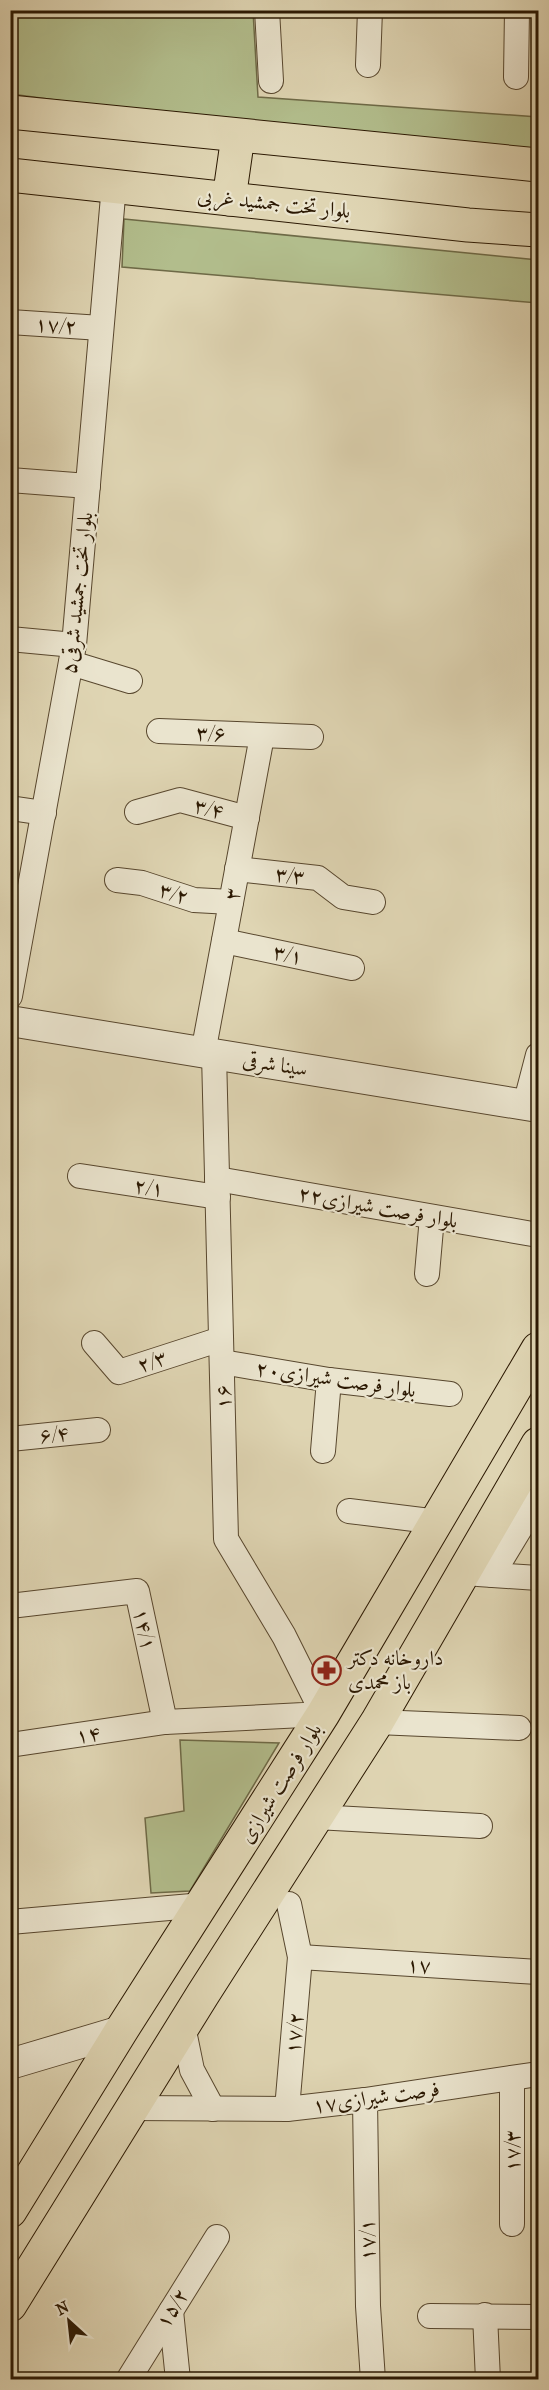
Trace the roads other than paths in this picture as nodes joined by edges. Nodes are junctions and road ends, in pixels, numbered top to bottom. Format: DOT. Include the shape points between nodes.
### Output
graph roads {
  1 [pos="267,10"];
  2 [pos="370,10"];
  3 [pos="517,10"];
  4 [pos="368,65"];
  5 [pos="516,77"];
  6 [pos="271,81"];
  7 [pos="10,112"];
  8 [pos="238,136"];
  9 [pos="538,165"];
  10 [pos="10,175"];
  11 [pos="114,185"];
  12 [pos="229,199"];
  13 [pos="538,230"];
  14 [pos="10,322"];
  15 [pos="101,328"];
  16 [pos="10,480"];
  17 [pos="88,486"];
  18 [pos="10,639"];
  19 [pos="72,654"];
  20 [pos="130,681"];
  21 [pos="159,730"];
  22 [pos="262,736"];
  23 [pos="311,737"];
  24 [pos="10,808"];
  25 [pos="137,812"];
  26 [pos="44,813"];
  27 [pos="247,818"];
  28 [pos="237,869"];
  29 [pos="117,880"];
  30 [pos="231,902"];
  31 [pos="373,902"];
  32 [pos="224,941"];
  33 [pos="352,968"];
  34 [pos="10,996"];
  35 [pos="10,1021"];
  36 [pos="209,1054"];
  37 [pos="538,1055"];
  38 [pos="532,1106"];
  39 [pos="80,1176"];
  40 [pos="218,1188"];
  41 [pos="432,1216"];
  42 [pos="538,1235"];
  43 [pos="427,1274"];
  44 [pos="94,1343"];
  45 [pos="538,1349"];
  46 [pos="221,1350"];
  47 [pos="329,1380"];
  48 [pos="450,1394"];
  49 [pos="98,1430"];
  50 [pos="10,1438"];
  51 [pos="538,1444"];
  52 [pos="323,1451"];
  53 [pos="529,1495"];
  54 [pos="349,1511"];
  55 [pos="438,1522"];
  56 [pos="478,1574"];
  57 [pos="538,1578"];
  58 [pos="10,1606"];
  59 [pos="323,1714"];
  60 [pos="165,1722"];
  61 [pos="377,1722"];
  62 [pos="519,1728"];
  63 [pos="10,1745"];
  64 [pos="316,1817"];
  65 [pos="480,1826"];
  66 [pos="289,1904"];
  67 [pos="203,1905"];
  68 [pos="10,1922"];
  69 [pos="300,1957"];
  70 [pos="538,1972"];
  71 [pos="183,2026"];
  72 [pos="121,2031"];
  73 [pos="15,2063"];
  74 [pos="538,2074"];
  75 [pos="512,2078"];
  76 [pos="365,2100"];
  77 [pos="132,2108"];
  78 [pos="213,2109"];
  79 [pos="287,2109"];
  80 [pos="10,2211"];
  81 [pos="512,2224"];
  82 [pos="217,2237"];
  83 [pos="10,2305"];
  84 [pos="171,2311"];
  85 [pos="485,2315"];
  86 [pos="430,2316"];
  87 [pos="538,2317"];
  88 [pos="128,2379"];
  89 [pos="178,2379"];
  90 [pos="373,2379"];
  91 [pos="488,2379"];
  1 -- 6 [label="street"];
  2 -- 4 [label="street"];
  3 -- 5 [label="street"];
  7 -- 8 [label="main road"];
  8 -- 9 [label="main road"];
  8 -- 12 [label="main road"];
  10 -- 11 [label="main road, بلوار تخت جمشید غربی"];
  11 -- 12 [label="main road, بلوار تخت جمشید غربی"];
  11 -- 15 [label="street, بلوار تخت جمشید شرقی۵"];
  12 -- 13 [label="main road, بلوار تخت جمشید غربی"];
  14 -- 15 [label="street, ۱۷/۲"];
  15 -- 17 [label="street, بلوار تخت جمشید شرقی۵"];
  16 -- 17 [label="street"];
  17 -- 19 [label="street, بلوار تخت جمشید شرقی۵"];
  18 -- 19 [label="street"];
  19 -- 20 [label="street"];
  19 -- 26 [label="street, بلوار تخت جمشید شرقی۵"];
  21 -- 22 [label="street, ۳/۶"];
  22 -- 23 [label="street, ۳/۶"];
  22 -- 27 [label="street, ۳"];
  24 -- 26 [label="street"];
  25 -- 27 [label="street, ۳/۴" via="180,800"];
  26 -- 34 [label="street, بلوار تخت جمشید شرقی۵"];
  27 -- 28 [label="street, ۳"];
  28 -- 30 [label="street, ۳"];
  28 -- 31 [label="street, ۳/۳" via="318,879 343,897"];
  29 -- 30 [label="street, ۳/۲" via="142,883 194,900"];
  30 -- 32 [label="street, ۳"];
  32 -- 33 [label="street, ۳/۱"];
  32 -- 36 [label="street, ۳"];
  35 -- 36 [label="street, سینا شرقی"];
  36 -- 38 [label="street, سینا شرقی"];
  36 -- 40 [label="street, ۱۶"];
  37 -- 38 [label="street"];
  39 -- 40 [label="street, ۲/۱"];
  40 -- 41 [label="street, بلوار فرصت شیرازی۲۲"];
  40 -- 46 [label="street, ۱۶"];
  41 -- 42 [label="street, بلوار فرصت شیرازی۲۲"];
  41 -- 43 [label="street"];
  44 -- 46 [label="street, ۲/۳" via="119,1372"];
  45 -- 55 [label="main road, بلوار فرصت شیرازی"];
  46 -- 47 [label="street, بلوار فرصت شیرازی۲۰"];
  46 -- 59 [label="street, ۱۶" via="226,1539 284,1636"];
  47 -- 48 [label="street, بلوار فرصت شیرازی۲۰"];
  47 -- 52 [label="street"];
  49 -- 50 [label="street, ۶/۴"];
  51 -- 53 [label="main road"];
  53 -- 56 [label="main road"];
  54 -- 55 [label="street"];
  55 -- 59 [label="main road, بلوار فرصت شیرازی"];
  56 -- 57 [label="street"];
  56 -- 61 [label="main road"];
  58 -- 60 [label="street, ۱۴/۱" via="137,1591"];
  59 -- 60 [label="street, ۱۴"];
  59 -- 67 [label="main road, بلوار فرصت شیرازی"];
  60 -- 63 [label="street, ۱۴"];
  61 -- 62 [label="street"];
  61 -- 64 [label="main road"];
  64 -- 65 [label="street"];
  64 -- 71 [label="main road"];
  66 -- 69 [label="street, ۱۷/۲"];
  67 -- 68 [label="street"];
  67 -- 72 [label="main road, بلوار فرصت شیرازی"];
  69 -- 70 [label="street, ۱۷"];
  69 -- 79 [label="street, ۱۷/۲"];
  71 -- 77 [label="main road"];
  71 -- 78 [label="street" via="192,2070"];
  72 -- 73 [label="street"];
  72 -- 80 [label="main road, بلوار فرصت شیرازی"];
  74 -- 75 [label="street, ۱۷فرصت شیرازی"];
  75 -- 76 [label="street, ۱۷فرصت شیرازی"];
  75 -- 81 [label="street, ۱۷/۳"];
  76 -- 79 [label="street, ۱۷فرصت شیرازی"];
  76 -- 90 [label="street, ۱۷/۱"];
  77 -- 78 [label="street, ۱۷فرصت شیرازی"];
  77 -- 83 [label="main road"];
  78 -- 79 [label="street, ۱۷فرصت شیرازی"];
  82 -- 84 [label="street, ۱۵/۲"];
  84 -- 88 [label="street, ۱۵/۲"];
  84 -- 89 [label="street"];
  85 -- 86 [label="street"];
  85 -- 87 [label="street"];
  85 -- 91 [label="street"];
}
